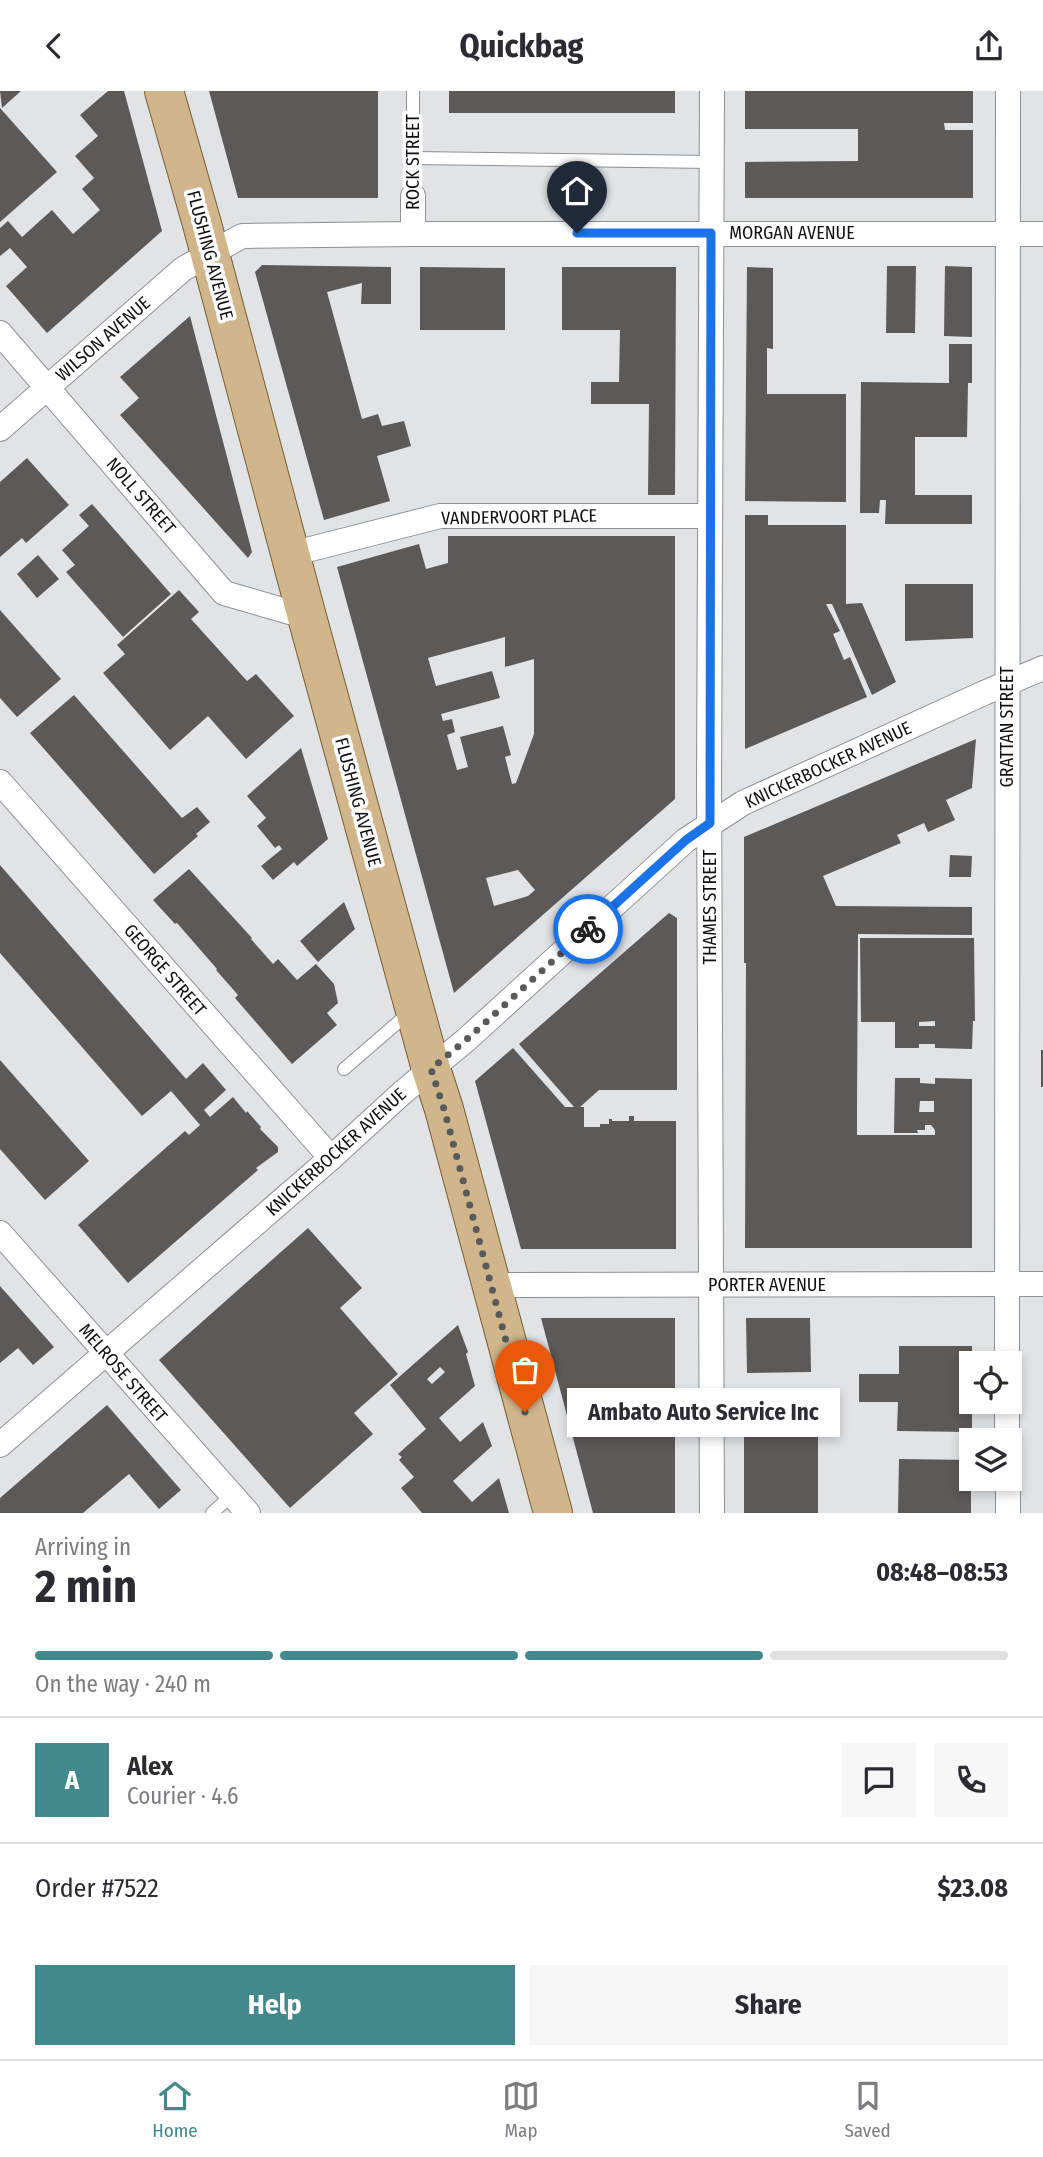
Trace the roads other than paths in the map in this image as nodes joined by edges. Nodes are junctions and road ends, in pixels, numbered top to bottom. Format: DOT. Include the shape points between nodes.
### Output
graph roads {
  1 [pos="164,91"];
  2 [pos="413,91"];
  3 [pos="712,91"];
  4 [pos="1008,91"];
  5 [pos="413,158"];
  6 [pos="711,162"];
  7 [pos="413,196"];
  8 [pos="711,233"];
  9 [pos="1043,233"];
  10 [pos="413,234"];
  11 [pos="1007,234"];
  12 [pos="211,254"];
  13 [pos="0,333"];
  14 [pos="47,387"];
  15 [pos="0,429"];
  16 [pos="710,516"];
  17 [pos="292,554"];
  18 [pos="307,617"];
  19 [pos="1043,668"];
  20 [pos="1007,683"];
  21 [pos="0,782"];
  22 [pos="710,823"];
  23 [pos="415,1008"];
  24 [pos="344,1069"];
  25 [pos="431,1069"];
  26 [pos="331,1158"];
  27 [pos="0,1233"];
  28 [pos="1007,1284"];
  29 [pos="490,1285"];
  30 [pos="710,1285"];
  31 [pos="1043,1285"];
  32 [pos="1007,1351"];
  33 [pos="105,1353"];
  34 [pos="0,1445"];
  35 [pos="1007,1491"];
  36 [pos="240,1504"];
  37 [pos="212,1513"];
  38 [pos="553,1513"];
  39 [pos="712,1513"];
  40 [pos="1007,1513"];
  1 -- 12 [label="main road, FLUSHING AVENUE"];
  2 -- 5 [label="lane, ROCK STREET"];
  3 -- 6 [label="street, THAMES STREET"];
  4 -- 11 [label="street, GRATTAN STREET"];
  5 -- 6 [label="lane"];
  5 -- 7 [label="lane, ROCK STREET"];
  6 -- 8 [label="street, THAMES STREET"];
  7 -- 10 [label="street, ROCK STREET"];
  8 -- 10 [label="street, MORGAN AVENUE"];
  8 -- 11 [label="street, MORGAN AVENUE"];
  8 -- 16 [label="street, THAMES STREET"];
  9 -- 11 [label="street, MORGAN AVENUE"];
  10 -- 12 [label="street, MORGAN AVENUE" via="242,236"];
  11 -- 20 [label="street, GRATTAN STREET"];
  12 -- 14 [label="street, WILSON AVENUE" via="183,269"];
  12 -- 17 [label="main road, FLUSHING AVENUE"];
  13 -- 14 [label="street, NOLL STREET"];
  14 -- 15 [label="street, WILSON AVENUE"];
  14 -- 18 [label="street, NOLL STREET" via="224,593"];
  16 -- 17 [label="street, VANDERVOORT PLACE" via="440,516"];
  16 -- 22 [label="street, THAMES STREET"];
  17 -- 18 [label="main road, FLUSHING AVENUE"];
  18 -- 23 [label="main road, FLUSHING AVENUE"];
  19 -- 20 [label="street, KNICKERBOCKER AVENUE"];
  20 -- 22 [label="street, KNICKERBOCKER AVENUE" via="743,803"];
  20 -- 28 [label="street, GRATTAN STREET"];
  21 -- 26 [label="street, GEORGE STREET"];
  22 -- 25 [label="street, KNICKERBOCKER AVENUE"];
  22 -- 30 [label="street, THAMES STREET"];
  23 -- 24 [label="lane"];
  23 -- 25 [label="main road, FLUSHING AVENUE"];
  25 -- 26 [label="street, KNICKERBOCKER AVENUE"];
  25 -- 29 [label="main road, FLUSHING AVENUE"];
  26 -- 33 [label="street, KNICKERBOCKER AVENUE"];
  27 -- 33 [label="street, MELROSE STREET"];
  28 -- 30 [label="street, PORTER AVENUE"];
  28 -- 31 [label="street, PORTER AVENUE"];
  28 -- 32 [label="street, GRATTAN STREET"];
  29 -- 30 [label="street, PORTER AVENUE"];
  29 -- 38 [label="main road, FLUSHING AVENUE"];
  30 -- 39 [label="street, THAMES STREET"];
  33 -- 34 [label="street, KNICKERBOCKER AVENUE"];
  33 -- 36 [label="street, MELROSE STREET"];
  35 -- 40 [label="street"];
  36 -- 37 [label="lane"];
}
